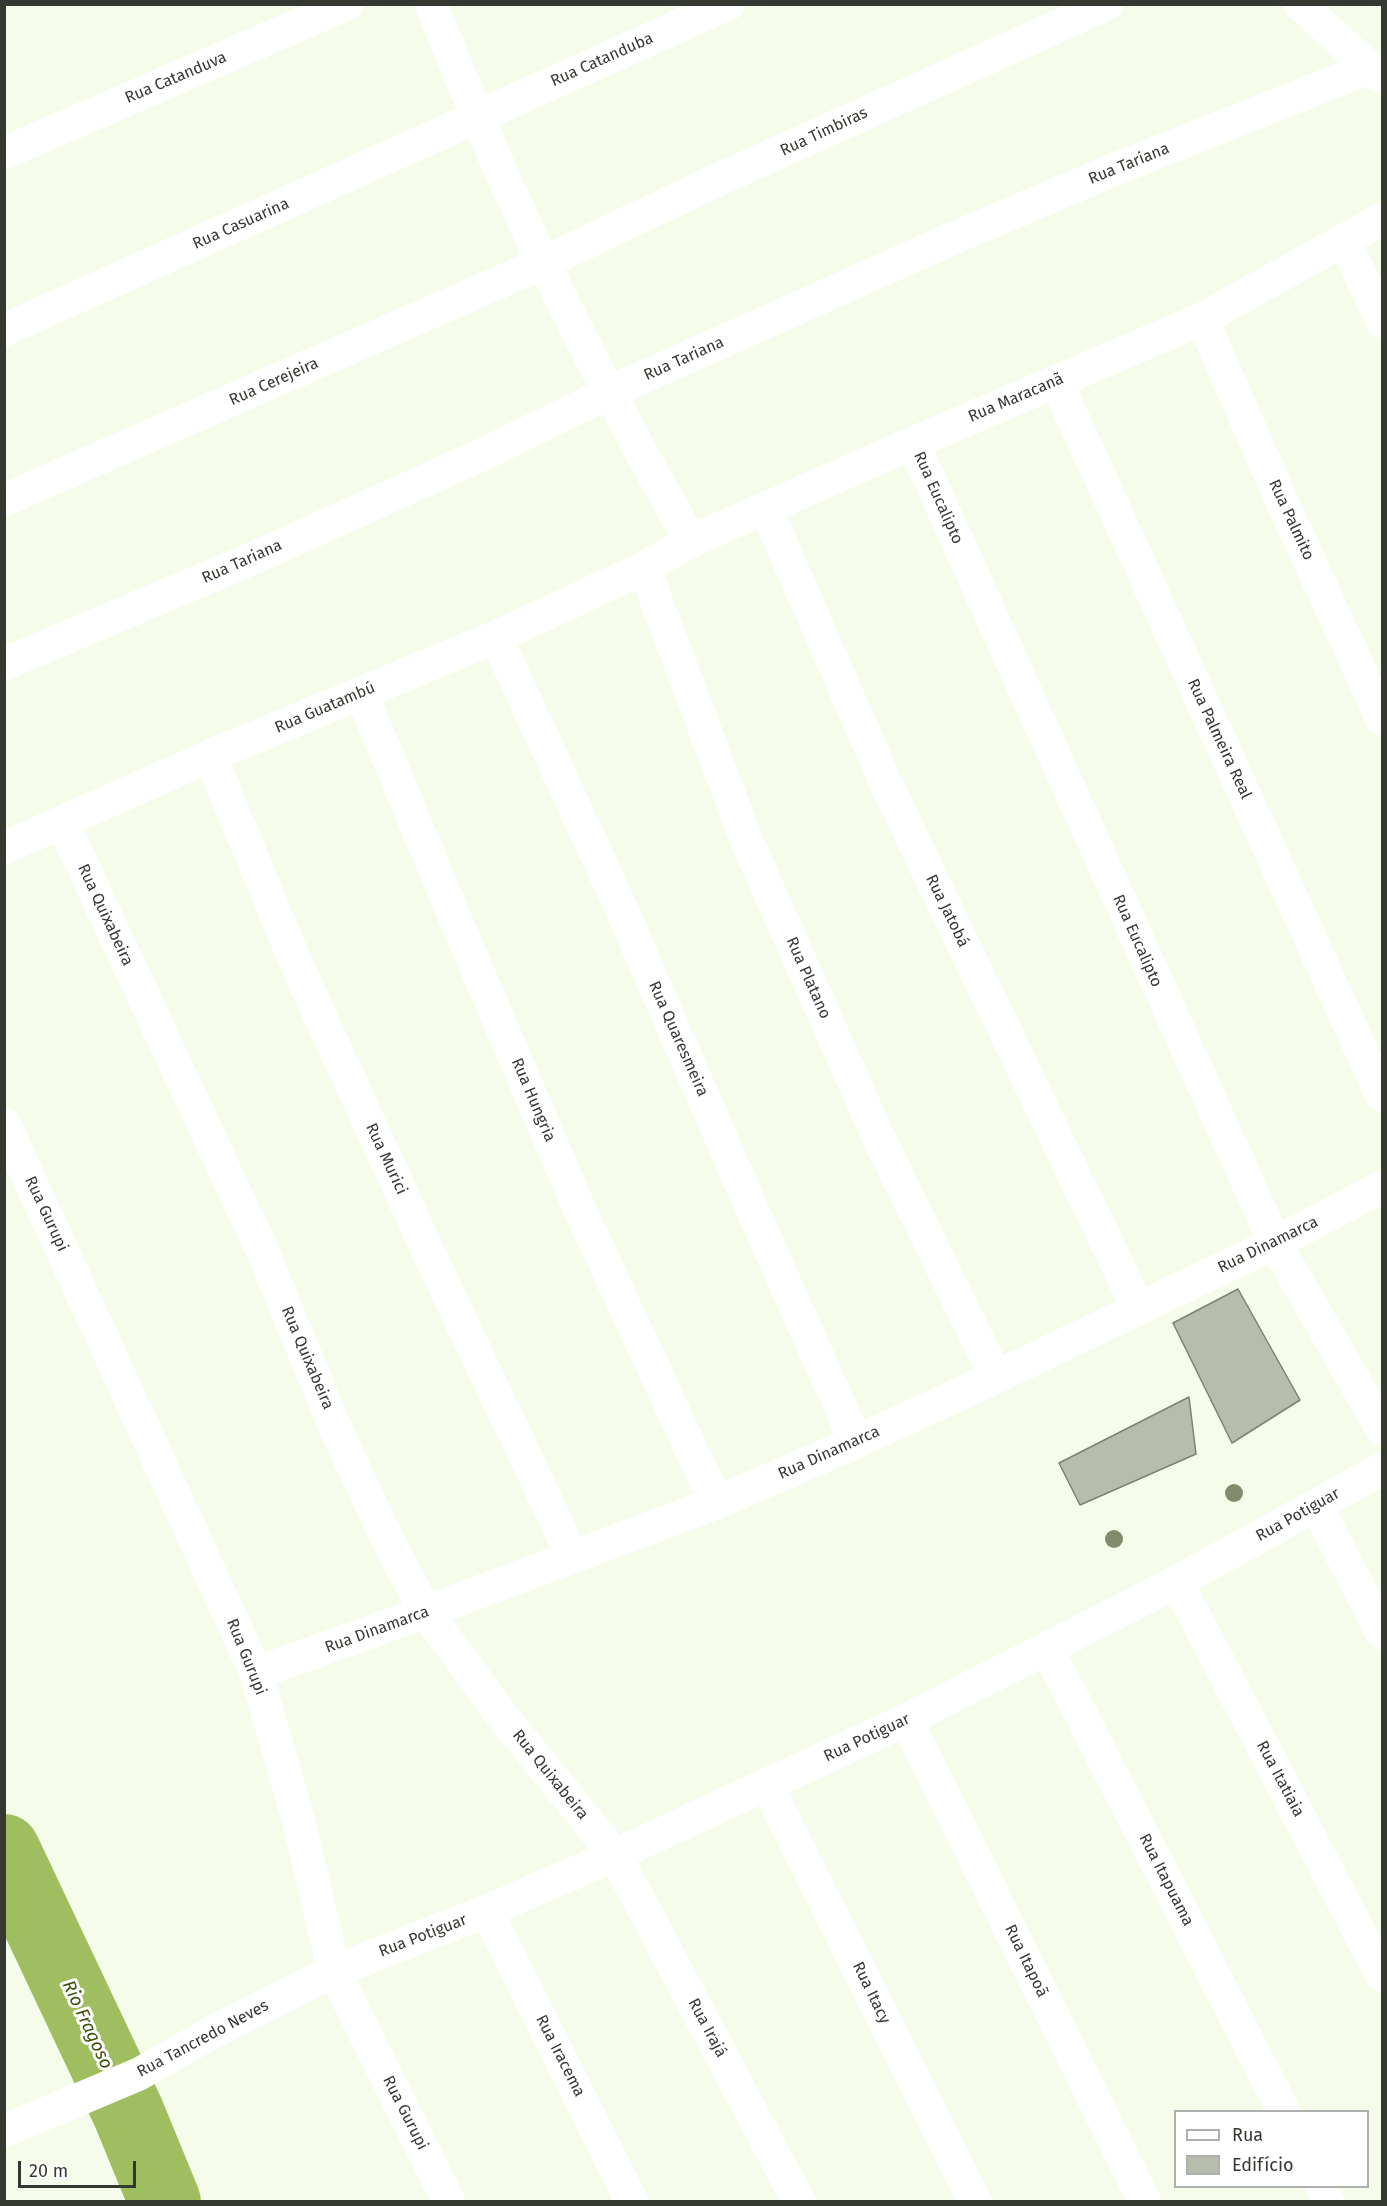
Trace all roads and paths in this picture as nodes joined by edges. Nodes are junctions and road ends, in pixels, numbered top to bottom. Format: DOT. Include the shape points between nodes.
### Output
graph roads {
  1 [pos="347,4"];
  2 [pos="431,4"];
  3 [pos="728,4"];
  4 [pos="1107,4"];
  5 [pos="1300,4"];
  6 [pos="1376,73"];
  7 [pos="477,117"];
  8 [pos="4,153"];
  9 [pos="1383,219"];
  10 [pos="1344,240"];
  11 [pos="543,263"];
  12 [pos="1202,319"];
  13 [pos="1383,321"];
  14 [pos="4,330"];
  15 [pos="1056,381"];
  16 [pos="610,392"];
  17 [pos="913,443"];
  18 [pos="4,500"];
  19 [pos="766,509"];
  20 [pos="691,541"];
  21 [pos="644,568"];
  22 [pos="496,637"];
  23 [pos="4,664"];
  24 [pos="361,693"];
  25 [pos="1383,719"];
  26 [pos="210,756"];
  27 [pos="62,822"];
  28 [pos="4,848"];
  29 [pos="1383,1096"];
  30 [pos="4,1124"];
  31 [pos="1383,1187"];
  32 [pos="1275,1243"];
  33 [pos="1138,1308"];
  34 [pos="996,1377"];
  35 [pos="1383,1429"];
  36 [pos="856,1442"];
  37 [pos="1383,1468"];
  38 [pos="716,1503"];
  39 [pos="1316,1505"];
  40 [pos="573,1557"];
  41 [pos="1178,1582"];
  42 [pos="426,1612"];
  43 [pos="1383,1633"];
  44 [pos="1047,1648"];
  45 [pos="256,1673"];
  46 [pos="906,1720"];
  47 [pos="768,1785"];
  48 [pos="615,1856"];
  49 [pos="487,1911"];
  50 [pos="334,1971"];
  51 [pos="1383,1976"];
  52 [pos="1283,2110"];
  53 [pos="4,2131"];
  54 [pos="1321,2188"];
  55 [pos="449,2202"];
  56 [pos="632,2202"];
  57 [pos="799,2202"];
  58 [pos="975,2202"];
  59 [pos="1145,2202"];
  60 [pos="1328,2202"];
  1 -- 8 [label="street, Rua Catanduva"];
  2 -- 7 [label="street"];
  3 -- 7 [label="street, Rua Catanduba"];
  4 -- 11 [label="street, Rua Timbiras"];
  5 -- 6 [label="street"];
  6 -- 16 [label="street, Rua Tariana" via="1118,168"];
  7 -- 11 [label="street"];
  7 -- 14 [label="street, Rua Casuarina"];
  9 -- 10 [label="street, Rua Maracanã"];
  10 -- 12 [label="street, Rua Maracanã"];
  10 -- 13 [label="street"];
  11 -- 16 [label="street"];
  11 -- 18 [label="street, Rua Cerejeira"];
  12 -- 15 [label="street, Rua Maracanã"];
  12 -- 25 [label="street, Rua Palmito"];
  15 -- 17 [label="street, Rua Maracanã"];
  15 -- 29 [label="street, Rua Palmeira Real"];
  16 -- 20 [label="street"];
  16 -- 23 [label="street, Rua Tariana" via="256,557"];
  17 -- 19 [label="street, Rua Maracanã"];
  17 -- 32 [label="street, Rua Eucalipto"];
  19 -- 20 [label="street, Rua Maracanã"];
  19 -- 33 [label="street, Rua Jatobá" via="889,790"];
  20 -- 21 [label="street, Rua Maracanã"];
  21 -- 22 [label="street, Rua Guatambú"];
  21 -- 34 [label="street, Rua Platano" via="746,839 881,1143"];
  22 -- 24 [label="street, Rua Guatambú"];
  22 -- 36 [label="street, Rua Quaresmeira" via="617,899"];
  24 -- 26 [label="street, Rua Guatambú"];
  24 -- 38 [label="street, Rua Hungria" via="580,1210"];
  26 -- 27 [label="street, Rua Guatambú"];
  26 -- 40 [label="street, Rua Murici" via="303,979"];
  27 -- 28 [label="street, Rua Guatambú"];
  27 -- 42 [label="street, Rua Quixabeira" via="262,1250 338,1432"];
  30 -- 45 [label="street, Rua Gurupi"];
  31 -- 32 [label="street, Rua Dinamarca"];
  32 -- 33 [label="street, Rua Dinamarca"];
  32 -- 35 [label="street, Rua Eucalipto"];
  33 -- 34 [label="street, Rua Dinamarca"];
  34 -- 36 [label="street, Rua Dinamarca"];
  36 -- 38 [label="street, Rua Dinamarca"];
  37 -- 39 [label="street, Rua Potiguar"];
  38 -- 40 [label="street, Rua Dinamarca"];
  39 -- 41 [label="street, Rua Potiguar"];
  39 -- 43 [label="street"];
  40 -- 42 [label="street, Rua Dinamarca"];
  41 -- 44 [label="street, Rua Potiguar"];
  41 -- 51 [label="street, Rua Itatiaia"];
  42 -- 45 [label="street, Rua Dinamarca"];
  42 -- 48 [label="street, Rua Quixabeira" via="506,1721"];
  44 -- 46 [label="street, Rua Potiguar"];
  44 -- 52 [label="street, Rua Itapuama"];
  45 -- 50 [label="street, Rua Gurupi" via="298,1818"];
  46 -- 47 [label="street, Rua Potiguar"];
  46 -- 59 [label="street, Rua Itapoã"];
  47 -- 48 [label="street, Rua Potiguar"];
  47 -- 58 [label="street, Rua Itacy"];
  48 -- 49 [label="street, Rua Potiguar"];
  48 -- 57 [label="street, Rua Irajá"];
  49 -- 50 [label="street, Rua Potiguar"];
  49 -- 56 [label="street, Rua Iracema"];
  50 -- 53 [label="street, Rua Tancredo Neves" via="139,2074"];
  50 -- 55 [label="street, Rua Gurupi"];
  54 -- 60 [label="street"];
}
